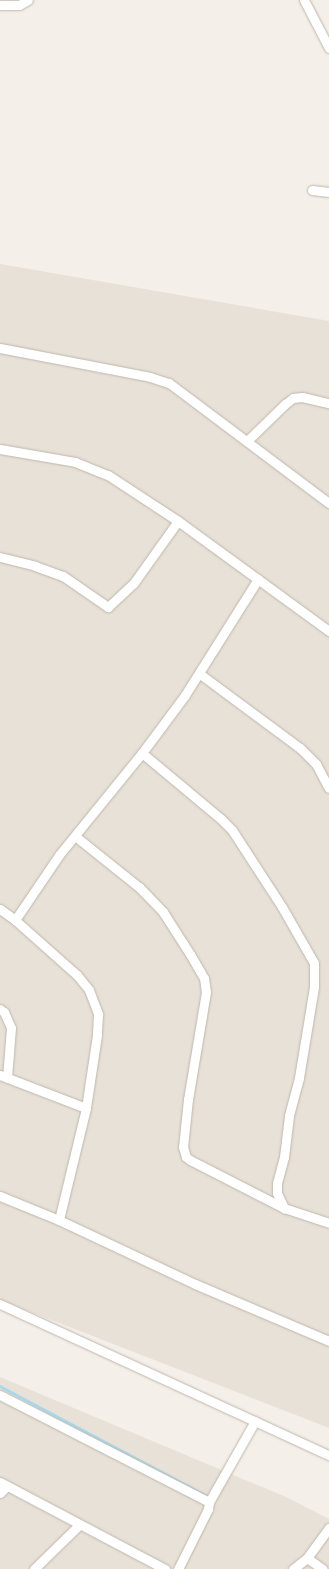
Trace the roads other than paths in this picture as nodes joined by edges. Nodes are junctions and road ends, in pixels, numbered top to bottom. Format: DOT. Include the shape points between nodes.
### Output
graph roads {
  1 [pos="28,0"];
  2 [pos="304,0"];
  3 [pos="0,5"];
  4 [pos="329,48"];
  5 [pos="312,190"];
  6 [pos="329,192"];
  7 [pos="0,348"];
  8 [pos="329,402"];
  9 [pos="247,441"];
  10 [pos="0,449"];
  11 [pos="329,503"];
  12 [pos="178,521"];
  13 [pos="0,557"];
  14 [pos="258,579"];
  15 [pos="329,631"];
  16 [pos="200,674"];
  17 [pos="142,753"];
  18 [pos="329,788"];
  19 [pos="75,836"];
  20 [pos="0,909"];
  21 [pos="15,920"];
  22 [pos="0,1009"];
  23 [pos="4,1077"];
  24 [pos="86,1108"];
  25 [pos="0,1196"];
  26 [pos="284,1208"];
  27 [pos="59,1220"];
  28 [pos="329,1223"];
  29 [pos="0,1304"];
  30 [pos="329,1341"];
  31 [pos="0,1395"];
  32 [pos="255,1421"];
  33 [pos="329,1455"];
  34 [pos="4,1484"];
  35 [pos="0,1493"];
  36 [pos="209,1502"];
  37 [pos="79,1525"];
  38 [pos="329,1528"];
  39 [pos="307,1558"];
  40 [pos="34,1569"];
  41 [pos="165,1569"];
  42 [pos="178,1569"];
  43 [pos="294,1569"];
  44 [pos="323,1569"];
  1 -- 3 [label="street" via="19,5"];
  2 -- 4 [label="street"];
  5 -- 6 [label="street"];
  7 -- 9 [label="street" via="165,381 177,387"];
  8 -- 9 [label="street" via="293,398"];
  9 -- 11 [label="street"];
  10 -- 12 [label="street" via="75,462 93,468"];
  12 -- 13 [label="street" via="133,584 108,608 63,576"];
  12 -- 14 [label="street"];
  14 -- 15 [label="street"];
  14 -- 16 [label="street"];
  16 -- 17 [label="street"];
  16 -- 18 [label="street" via="300,748 316,764"];
  17 -- 19 [label="street"];
  17 -- 26 [label="street" via="232,830 306,946 314,964 314,987 299,1078 277,1183 277,1193"];
  19 -- 21 [label="street"];
  19 -- 26 [label="street" via="139,887 163,912 204,978 204,1013 188,1099 183,1152 190,1160"];
  20 -- 21 [label="street"];
  21 -- 24 [label="street" via="77,975 95,1003 98,1014 97,1035"];
  22 -- 23 [label="street" via="12,1028"];
  23 -- 24 [label="street"];
  24 -- 27 [label="street"];
  25 -- 27 [label="street"];
  26 -- 28 [label="street"];
  27 -- 30 [label="street" via="195,1284"];
  29 -- 32 [label="street"];
  31 -- 36 [label="street"];
  32 -- 33 [label="street"];
  32 -- 36 [label="street"];
  34 -- 35 [label="street"];
  34 -- 37 [label="street"];
  36 -- 42 [label="street"];
  37 -- 40 [label="street"];
  37 -- 41 [label="street"];
  38 -- 39 [label="street"];
  39 -- 43 [label="street"];
  39 -- 44 [label="street"];
}
